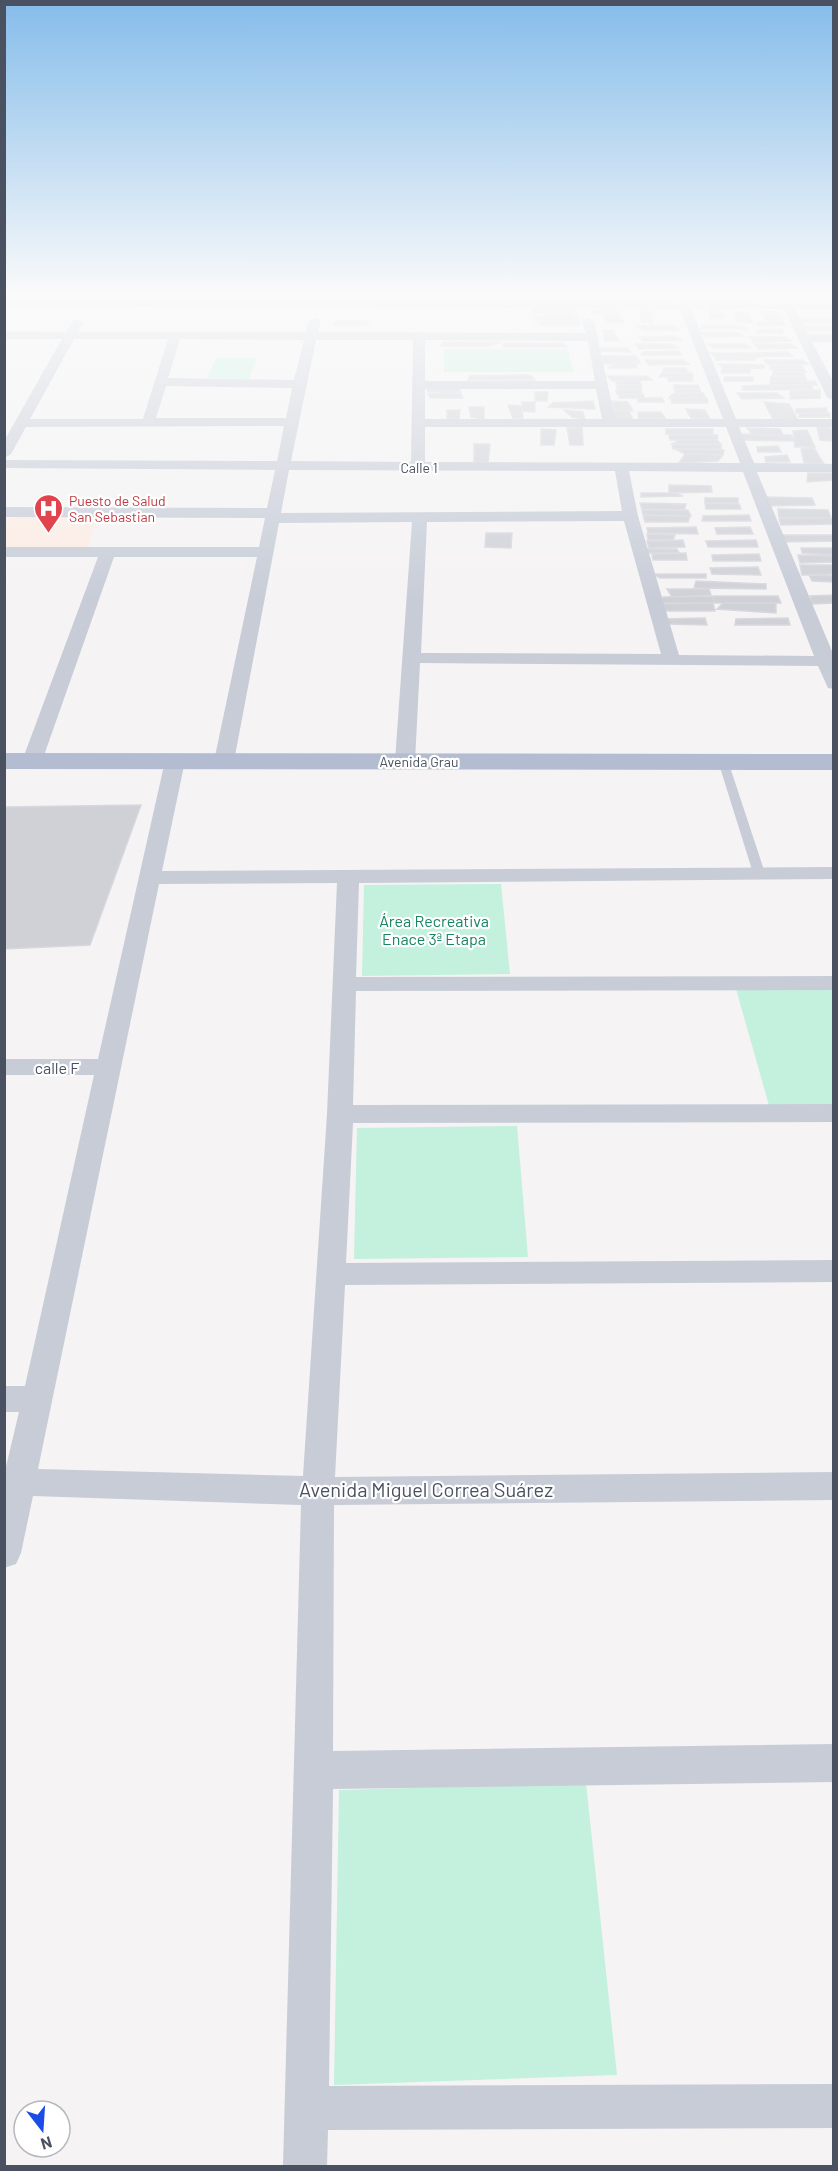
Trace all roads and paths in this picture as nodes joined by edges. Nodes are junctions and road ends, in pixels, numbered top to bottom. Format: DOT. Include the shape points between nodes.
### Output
graph roads {
  1 [pos="35,398"];
  2 [pos="156,398"];
  3 [pos="296,398"];
  4 [pos="418,398"];
  5 [pos="604,398"];
  6 [pos="720,398"];
  7 [pos="291,422"];
  8 [pos="22,423"];
  9 [pos="148,423"];
  10 [pos="417,423"];
  11 [pos="609,423"];
  12 [pos="834,423"];
  13 [pos="730,424"];
  14 [pos="4,454"];
  15 [pos="4,464"];
  16 [pos="282,465"];
  17 [pos="418,467"];
  18 [pos="621,467"];
  19 [pos="750,468"];
  20 [pos="834,468"];
  21 [pos="4,513"];
  22 [pos="273,516"];
  23 [pos="630,516"];
  24 [pos="420,518"];
  25 [pos="4,552"];
  26 [pos="108,552"];
  27 [pos="266,552"];
  28 [pos="413,658"];
  29 [pos="671,659"];
  30 [pos="828,661"];
  31 [pos="834,684"];
  32 [pos="4,761"];
  33 [pos="32,761"];
  34 [pos="175,761"];
  35 [pos="224,761"];
  36 [pos="405,761"];
  37 [pos="723,761"];
  38 [pos="834,762"];
  39 [pos="759,873"];
  40 [pos="834,873"];
  41 [pos="348,876"];
  42 [pos="151,878"];
  43 [pos="834,983"];
  44 [pos="345,984"];
  45 [pos="4,1067"];
  46 [pos="110,1067"];
  47 [pos="834,1113"];
  48 [pos="340,1114"];
  49 [pos="834,1271"];
  50 [pos="329,1274"];
  51 [pos="4,1399"];
  52 [pos="36,1399"];
  53 [pos="19,1482"];
  54 [pos="834,1486"];
  55 [pos="318,1491"];
  56 [pos="4,1553"];
  57 [pos="834,1763"];
  58 [pos="315,1770"];
  59 [pos="834,2106"];
  60 [pos="305,2108"];
  61 [pos="305,2166"];
  1 -- 8 [label="street"];
  2 -- 9 [label="street"];
  3 -- 7 [label="street"];
  4 -- 10 [label="street"];
  5 -- 11 [label="street"];
  6 -- 13 [label="street"];
  7 -- 9 [label="street"];
  7 -- 16 [label="street"];
  8 -- 9 [label="street"];
  8 -- 14 [label="street"];
  10 -- 11 [label="street"];
  10 -- 17 [label="street"];
  11 -- 13 [label="street"];
  12 -- 13 [label="street"];
  13 -- 19 [label="street"];
  15 -- 16 [label="street, Calle 1"];
  16 -- 17 [label="street, Calle 1"];
  16 -- 22 [label="street"];
  17 -- 18 [label="street, Calle 1"];
  18 -- 19 [label="street, Calle 1"];
  18 -- 23 [label="street"];
  19 -- 20 [label="street, Calle 1"];
  19 -- 30 [label="street"];
  21 -- 22 [label="street"];
  22 -- 24 [label="street"];
  22 -- 27 [label="street"];
  23 -- 24 [label="street"];
  23 -- 29 [label="street"];
  24 -- 28 [label="street"];
  25 -- 26 [label="street"];
  26 -- 27 [label="street"];
  26 -- 33 [label="street"];
  27 -- 35 [label="street"];
  28 -- 29 [label="street"];
  28 -- 36 [label="street"];
  29 -- 30 [label="street"];
  30 -- 31 [label="street"];
  32 -- 33 [label="main road, Avenida Grau"];
  33 -- 34 [label="main road, Avenida Grau"];
  34 -- 35 [label="main road, Avenida Grau"];
  34 -- 42 [label="street"];
  35 -- 36 [label="main road, Avenida Grau"];
  36 -- 37 [label="main road, Avenida Grau"];
  37 -- 38 [label="main road, Avenida Grau"];
  37 -- 39 [label="lane"];
  39 -- 40 [label="street"];
  39 -- 41 [label="street"];
  41 -- 42 [label="street"];
  41 -- 44 [label="street"];
  42 -- 46 [label="street"];
  43 -- 44 [label="street"];
  44 -- 48 [label="street"];
  45 -- 46 [label="street, calle F"];
  46 -- 52 [label="street"];
  47 -- 48 [label="street"];
  48 -- 50 [label="street"];
  49 -- 50 [label="street"];
  50 -- 55 [label="street"];
  51 -- 52 [label="street"];
  52 -- 53 [label="street"];
  53 -- 55 [label="street, Avenida Miguel Correa Suárez"];
  53 -- 56 [label="street"];
  54 -- 55 [label="street, Avenida Miguel Correa Suárez"];
  55 -- 58 [label="street"];
  57 -- 58 [label="street"];
  58 -- 60 [label="street"];
  59 -- 60 [label="street"];
  60 -- 61 [label="street"];
}
